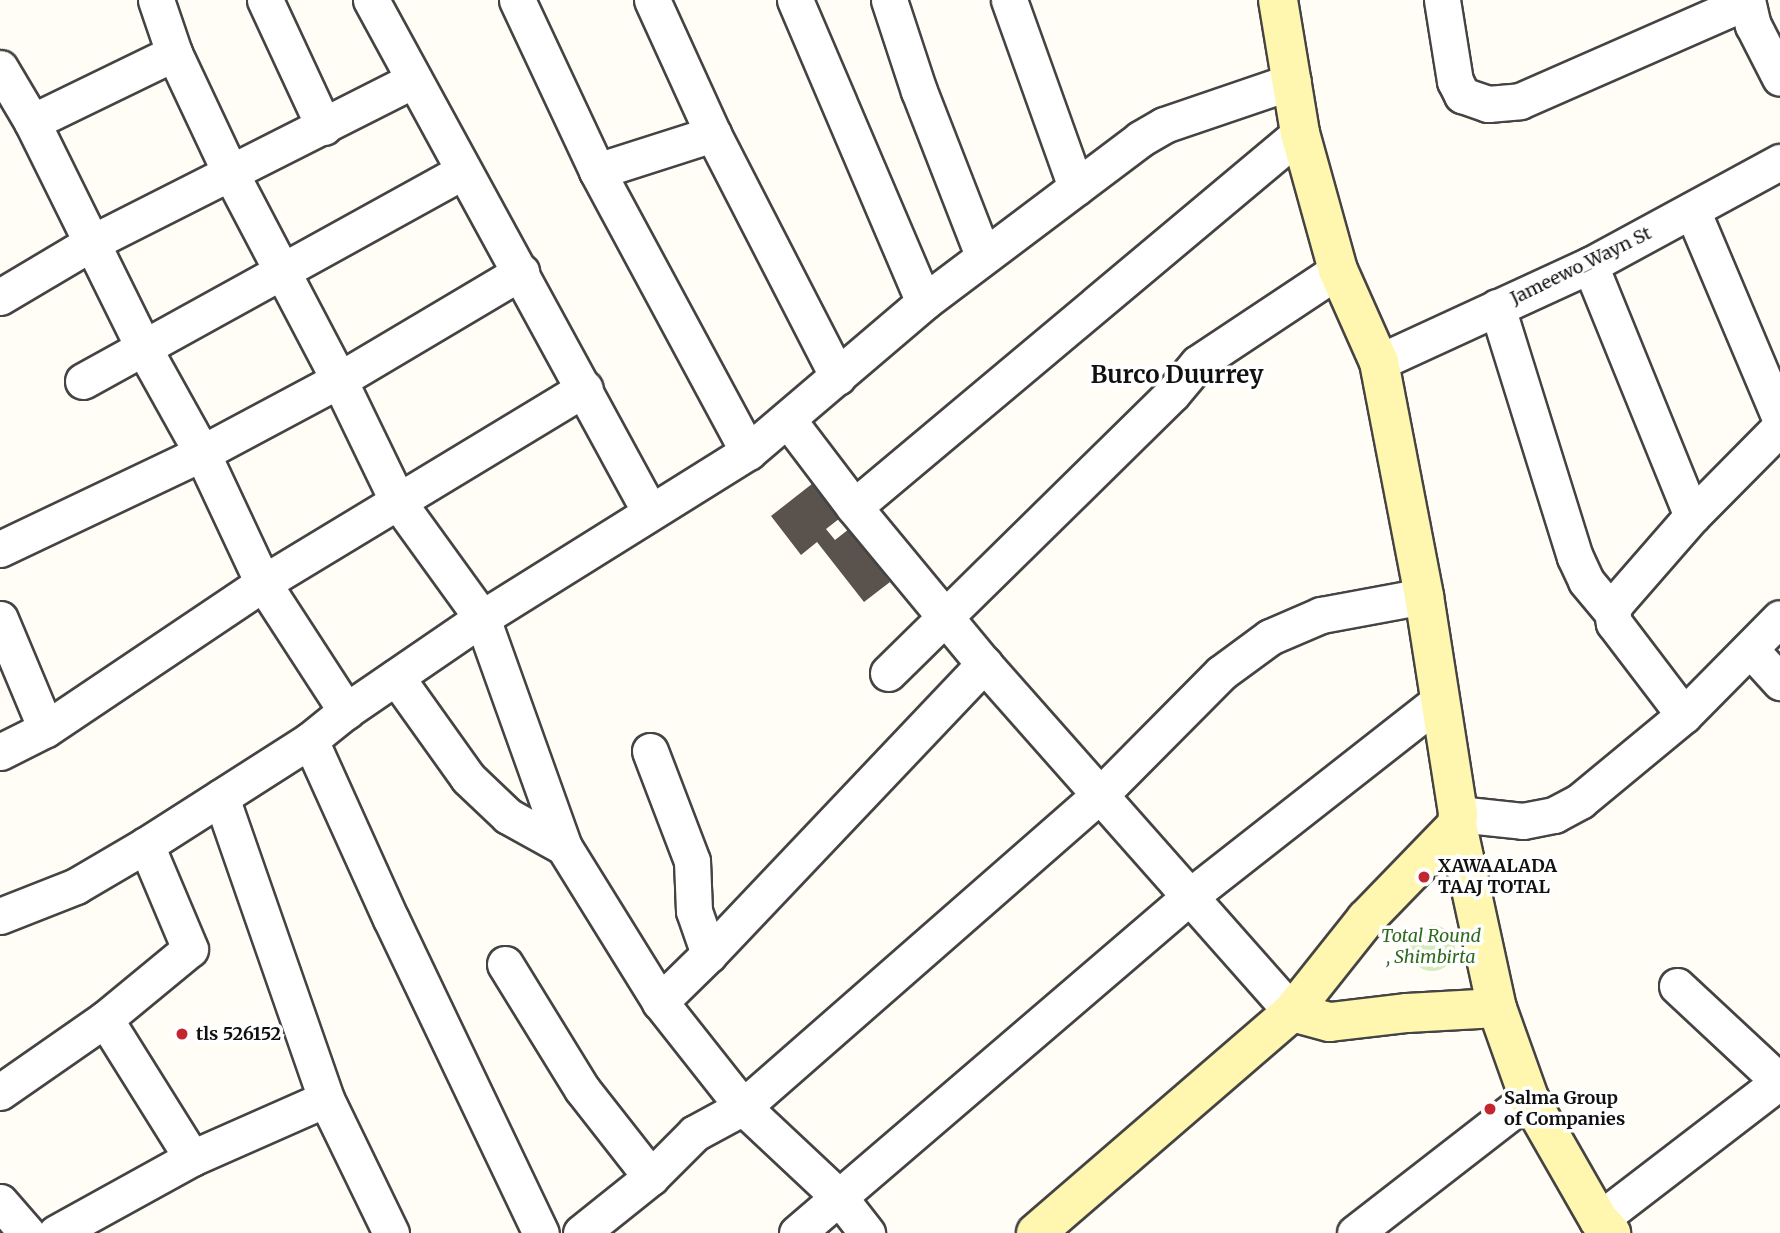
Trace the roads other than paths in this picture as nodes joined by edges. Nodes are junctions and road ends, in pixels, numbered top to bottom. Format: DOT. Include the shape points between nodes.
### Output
graph roads {
  1 [pos="156,0"];
  2 [pos="265,0"];
  3 [pos="371,0"];
  4 [pos="517,0"];
  5 [pos="652,0"];
  6 [pos="795,0"];
  7 [pos="889,0"];
  8 [pos="1009,0"];
  9 [pos="1278,0"];
  10 [pos="1442,0"];
  11 [pos="1747,1"];
  12 [pos="174,53"];
  13 [pos="0,68"];
  14 [pos="1780,78"];
  15 [pos="413,80"];
  16 [pos="1293,81"];
  17 [pos="32,122"];
  18 [pos="324,127"];
  19 [pos="1300,133"];
  20 [pos="713,134"];
  21 [pos="1780,162"];
  22 [pos="463,171"];
  23 [pos="597,171"];
  24 [pos="231,174"];
  25 [pos="1076,187"];
  26 [pos="1692,210"];
  27 [pos="91,243"];
  28 [pos="983,255"];
  29 [pos="1590,265"];
  30 [pos="1338,270"];
  31 [pos="281,272"];
  32 [pos="521,272"];
  33 [pos="0,297"];
  34 [pos="924,302"];
  35 [pos="1497,307"];
  36 [pos="143,347"];
  37 [pos="1379,362"];
  38 [pos="838,377"];
  39 [pos="339,380"];
  40 [pos="83,381"];
  41 [pos="585,388"];
  42 [pos="1780,418"];
  43 [pos="788,420"];
  44 [pos="1780,427"];
  45 [pos="748,452"];
  46 [pos="202,453"];
  47 [pos="398,502"];
  48 [pos="854,507"];
  49 [pos="650,512"];
  50 [pos="1692,516"];
  51 [pos="0,548"];
  52 [pos="263,583"];
  53 [pos="1424,596"];
  54 [pos="1612,612"];
  55 [pos="946,617"];
  56 [pos="482,618"];
  57 [pos="1780,618"];
  58 [pos="0,619"];
  59 [pos="1750,649"];
  60 [pos="984,664"];
  61 [pos="888,673"];
  62 [pos="396,677"];
  63 [pos="1780,681"];
  64 [pos="1438,701"];
  65 [pos="346,711"];
  66 [pos="1684,715"];
  67 [pos="46,729"];
  68 [pos="310,740"];
  69 [pos="650,751"];
  70 [pos="0,752"];
  71 [pos="1100,795"];
  72 [pos="221,797"];
  73 [pos="1458,820"];
  74 [pos="146,845"];
  75 [pos="565,847"];
  76 [pos="1188,897"];
  77 [pos="0,916"];
  78 [pos="709,954"];
  79 [pos="505,964"];
  80 [pos="1677,986"];
  81 [pos="660,1002"];
  82 [pos="1497,1008"];
  83 [pos="1292,1012"];
  84 [pos="105,1019"];
  85 [pos="1780,1081"];
  86 [pos="0,1092"];
  87 [pos="326,1098"];
  88 [pos="1529,1098"];
  89 [pos="743,1107"];
  90 [pos="192,1158"];
  91 [pos="651,1177"];
  92 [pos="839,1197"];
  93 [pos="0,1202"];
  94 [pos="1377,1226"];
  95 [pos="1605,1226"];
  96 [pos="27,1233"];
  97 [pos="57,1233"];
  98 [pos="391,1233"];
  99 [pos="541,1233"];
  100 [pos="581,1233"];
  101 [pos="797,1233"];
  102 [pos="867,1233"];
  103 [pos="1036,1233"];
  1 -- 12 [label="street"];
  2 -- 18 [label="street"];
  3 -- 15 [label="street"];
  4 -- 23 [label="street"];
  5 -- 20 [label="street"];
  6 -- 34 [label="street"];
  7 -- 28 [label="street"];
  8 -- 25 [label="street"];
  9 -- 16 [label="main road"];
  10 -- 11 [label="street" via="1454,81 1462,95 1488,104 1520,101"];
  11 -- 14 [label="street" via="1753,25"];
  12 -- 17 [label="street"];
  12 -- 24 [label="street"];
  13 -- 17 [label="street"];
  15 -- 18 [label="street"];
  15 -- 22 [label="street"];
  16 -- 19 [label="main road"];
  16 -- 25 [label="street" via="1164,125"];
  17 -- 27 [label="street"];
  18 -- 24 [label="street"];
  19 -- 30 [label="main road"];
  19 -- 48 [label="street"];
  20 -- 23 [label="street"];
  20 -- 38 [label="street"];
  21 -- 26 [label="street, Jameewo_Wayn St"];
  22 -- 31 [label="street"];
  22 -- 32 [label="street"];
  23 -- 45 [label="street"];
  24 -- 27 [label="street"];
  24 -- 31 [label="street"];
  25 -- 28 [label="street"];
  26 -- 29 [label="street, Jameewo_Wayn St"];
  26 -- 42 [label="street"];
  27 -- 33 [label="street"];
  27 -- 36 [label="street"];
  28 -- 34 [label="street"];
  29 -- 35 [label="street, Jameewo_Wayn St"];
  29 -- 50 [label="street"];
  30 -- 37 [label="main road"];
  30 -- 55 [label="street" via="1198,363"];
  31 -- 36 [label="street"];
  31 -- 39 [label="street"];
  32 -- 39 [label="street"];
  32 -- 41 [label="street"];
  34 -- 38 [label="street"];
  35 -- 37 [label="street, Jameewo_Wayn St"];
  35 -- 54 [label="street" via="1574,557 1586,581"];
  36 -- 40 [label="street"];
  36 -- 46 [label="street"];
  37 -- 53 [label="main road"];
  38 -- 43 [label="street"];
  39 -- 46 [label="street"];
  39 -- 47 [label="street"];
  41 -- 47 [label="street"];
  41 -- 49 [label="street"];
  43 -- 45 [label="street"];
  43 -- 48 [label="street"];
  44 -- 50 [label="street"];
  45 -- 49 [label="street"];
  46 -- 51 [label="street"];
  46 -- 52 [label="street"];
  47 -- 52 [label="street"];
  47 -- 56 [label="street"];
  48 -- 55 [label="street"];
  49 -- 56 [label="street"];
  50 -- 54 [label="street"];
  52 -- 65 [label="street"];
  52 -- 67 [label="street"];
  53 -- 64 [label="main road"];
  53 -- 71 [label="street" via="1321,615 1270,637 1222,673"];
  54 -- 66 [label="street" via="1614,623"];
  55 -- 60 [label="street"];
  55 -- 61 [label="street"];
  56 -- 62 [label="street"];
  56 -- 75 [label="street"];
  57 -- 59 [label="street"];
  58 -- 67 [label="street"];
  59 -- 63 [label="street"];
  59 -- 66 [label="street"];
  60 -- 71 [label="street"];
  60 -- 78 [label="street"];
  62 -- 65 [label="street"];
  62 -- 75 [label="street" via="468,778 508,816"];
  64 -- 73 [label="main road"];
  64 -- 76 [label="street"];
  65 -- 68 [label="street"];
  66 -- 73 [label="street" via="1580,801 1554,815 1523,821"];
  67 -- 70 [label="street"];
  68 -- 72 [label="street"];
  68 -- 99 [label="street"];
  69 -- 78 [label="street" via="692,861 694,911"];
  71 -- 76 [label="street"];
  71 -- 89 [label="street"];
  72 -- 74 [label="street"];
  72 -- 87 [label="street"];
  73 -- 82 [label="main road"];
  73 -- 83 [label="main road" via="1366,919"];
  74 -- 77 [label="street" via="76,887"];
  74 -- 84 [label="street" via="190,949"];
  75 -- 81 [label="street"];
  76 -- 83 [label="street"];
  76 -- 92 [label="street"];
  78 -- 81 [label="street"];
  79 -- 91 [label="street" via="582,1089"];
  80 -- 85 [label="street"];
  81 -- 89 [label="street"];
  82 -- 83 [label="main road" via="1330,1022"];
  82 -- 88 [label="main road"];
  83 -- 103 [label="main road"];
  84 -- 86 [label="street"];
  84 -- 90 [label="street"];
  85 -- 95 [label="street"];
  87 -- 90 [label="street"];
  87 -- 98 [label="street"];
  88 -- 94 [label="street"];
  88 -- 95 [label="main road"];
  89 -- 91 [label="street" via="695,1133"];
  89 -- 92 [label="street"];
  90 -- 97 [label="street"];
  91 -- 100 [label="street"];
  92 -- 101 [label="street"];
  92 -- 102 [label="street"];
  93 -- 96 [label="street"];
}
